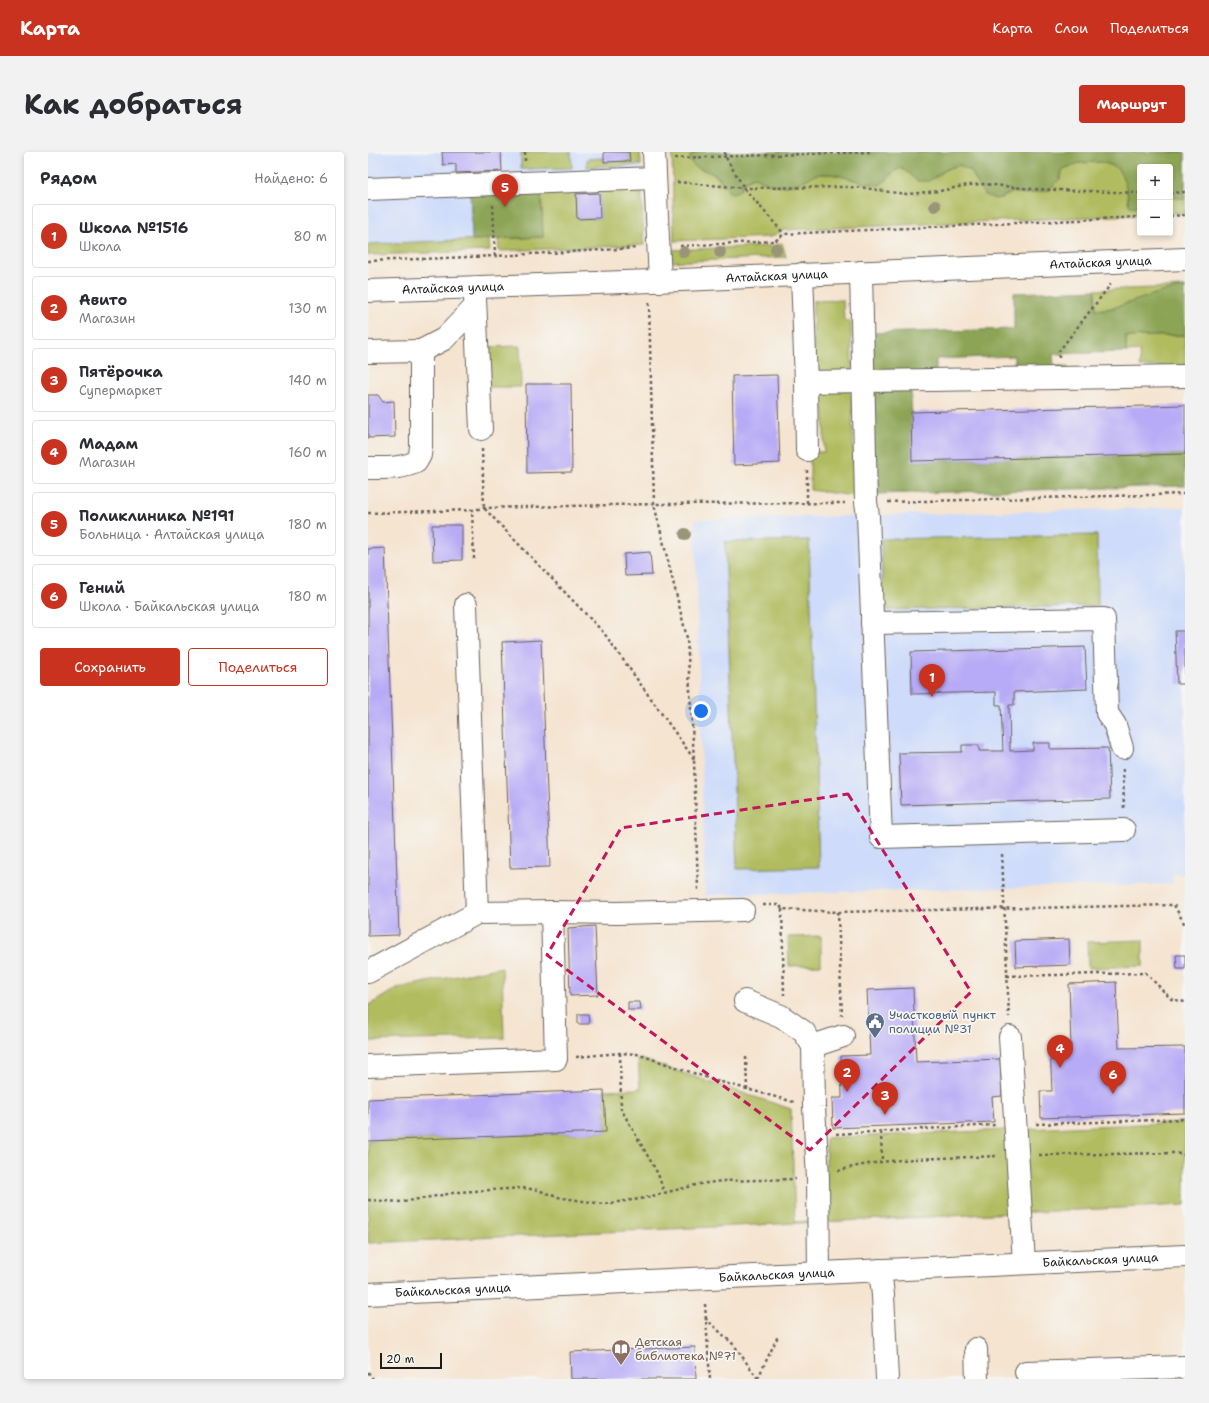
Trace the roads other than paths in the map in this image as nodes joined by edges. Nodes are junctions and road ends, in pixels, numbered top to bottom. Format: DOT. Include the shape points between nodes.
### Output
graph roads {
  1 [pos="654,165"];
  2 [pos="368,189"];
  3 [pos="1185,259"];
  4 [pos="861,272"];
  5 [pos="802,274"];
  6 [pos="660,281"];
  7 [pos="368,291"];
  8 [pos="475,297"];
  9 [pos="421,351"];
  10 [pos="368,352"];
  11 [pos="1185,376"];
  12 [pos="806,382"];
  13 [pos="864,382"];
  14 [pos="481,429"];
  15 [pos="807,450"];
  16 [pos="368,468"];
  17 [pos="466,605"];
  18 [pos="872,623"];
  19 [pos="1122,748"];
  20 [pos="1124,830"];
  21 [pos="750,908"];
  22 [pos="552,912"];
  23 [pos="477,913"];
  24 [pos="368,972"];
  25 [pos="745,1001"];
  26 [pos="843,1036"];
  27 [pos="1010,1037"];
  28 [pos="812,1046"];
  29 [pos="368,1066"];
  30 [pos="1185,1256"];
  31 [pos="1024,1263"];
  32 [pos="880,1270"];
  33 [pos="820,1273"];
  34 [pos="368,1294"];
  35 [pos="976,1349"];
  36 [pos="1185,1367"];
  37 [pos="1026,1372"];
  38 [pos="887,1379"];
  39 [pos="977,1379"];
  1 -- 2 [label="street"];
  1 -- 6 [label="street"];
  3 -- 4 [label="street, Алтайская улица"];
  4 -- 5 [label="street, Алтайская улица"];
  4 -- 13 [label="street" via="867,312"];
  5 -- 6 [label="street, Алтайская улица"];
  5 -- 12 [label="street"];
  6 -- 8 [label="street, Алтайская улица"];
  7 -- 8 [label="street, Алтайская улица"];
  8 -- 9 [label="street" via="444,339"];
  8 -- 14 [label="street"];
  9 -- 10 [label="street"];
  9 -- 16 [label="street" via="420,455 416,462 407,466"];
  11 -- 13 [label="street"];
  12 -- 13 [label="street"];
  12 -- 15 [label="street"];
  13 -- 18 [label="street"];
  17 -- 23 [label="street"];
  18 -- 19 [label="street" via="1104,619 1107,713 1115,725"];
  18 -- 20 [label="street" via="881,837"];
  21 -- 22 [label="street" via="617,913"];
  22 -- 23 [label="street"];
  22 -- 29 [label="street" via="556,1059"];
  23 -- 24 [label="street"];
  25 -- 28 [label="street" via="785,1019 804,1032"];
  26 -- 28 [label="street"];
  27 -- 31 [label="street"];
  28 -- 33 [label="street"];
  30 -- 31 [label="street, Байкальская улица"];
  31 -- 32 [label="street, Байкальская улица"];
  32 -- 33 [label="street, Байкальская улица"];
  32 -- 38 [label="street"];
  33 -- 34 [label="street, Байкальская улица"];
  35 -- 39 [label="street"];
  36 -- 37 [label="street"];
}
